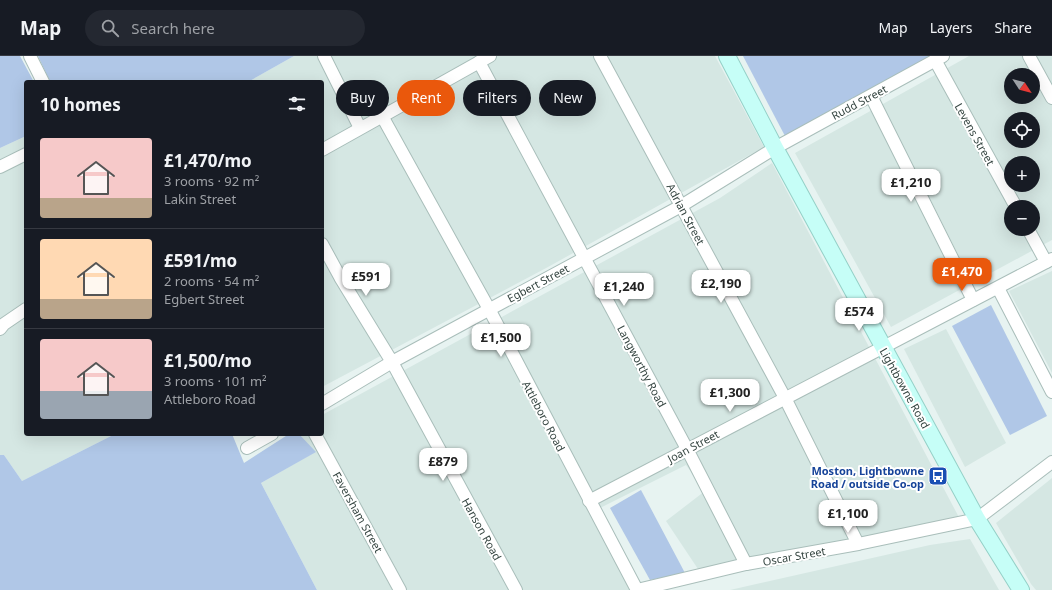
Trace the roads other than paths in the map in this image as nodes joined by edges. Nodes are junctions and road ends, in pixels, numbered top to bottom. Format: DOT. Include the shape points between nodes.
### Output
graph roads {
  1 [pos="30,56"];
  2 [pos="324,56"];
  3 [pos="600,56"];
  4 [pos="727,56"];
  5 [pos="1029,56"];
  6 [pos="487,58"];
  7 [pos="939,58"];
  8 [pos="42,80"];
  9 [pos="870,96"];
  10 [pos="1052,98"];
  11 [pos="389,112"];
  12 [pos="382,116"];
  13 [pos="360,128"];
  14 [pos="775,148"];
  15 [pos="324,149"];
  16 [pos="24,155"];
  17 [pos="0,167"];
  18 [pos="1012,200"];
  19 [pos="681,206"];
  20 [pos="1033,236"];
  21 [pos="324,248"];
  22 [pos="584,258"];
  23 [pos="1049,260"];
  24 [pos="998,288"];
  25 [pos="973,300"];
  26 [pos="489,309"];
  27 [pos="24,310"];
  28 [pos="0,329"];
  29 [pos="883,348"];
  30 [pos="392,362"];
  31 [pos="1052,392"];
  32 [pos="785,398"];
  33 [pos="324,403"];
  34 [pos="268,436"];
  35 [pos="316,436"];
  36 [pos="247,448"];
  37 [pos="687,449"];
  38 [pos="1052,462"];
  39 [pos="589,501"];
  40 [pos="977,519"];
  41 [pos="858,544"];
  42 [pos="746,564"];
  43 [pos="400,590"];
  44 [pos="516,590"];
  45 [pos="637,590"];
  46 [pos="1021,590"];
  1 -- 8 [label="street"];
  2 -- 13 [label="street"];
  3 -- 19 [label="street, Adrian Street"];
  4 -- 14 [label="main road, Lightbowne Road"];
  5 -- 10 [label="street"];
  6 -- 11 [label="street"];
  6 -- 22 [label="street, Langworthy Road"];
  7 -- 9 [label="street, Rudd Street"];
  7 -- 18 [label="street, Levens Street"];
  9 -- 14 [label="street, Rudd Street"];
  9 -- 25 [label="street"];
  12 -- 13 [label="street"];
  12 -- 26 [label="street, Attleboro Road"];
  13 -- 15 [label="street"];
  14 -- 19 [label="street, Egbert Street"];
  14 -- 29 [label="main road, Lightbowne Road"];
  16 -- 17 [label="street"];
  19 -- 22 [label="street, Egbert Street"];
  19 -- 32 [label="street, Adrian Street"];
  20 -- 23 [label="street"];
  21 -- 30 [label="street, Hanson Road"];
  22 -- 26 [label="street, Egbert Street"];
  22 -- 37 [label="street, Langworthy Road"];
  23 -- 24 [label="street, Joan Street"];
  24 -- 25 [label="street, Joan Street"];
  24 -- 31 [label="street"];
  25 -- 29 [label="street, Joan Street"];
  26 -- 30 [label="street, Egbert Street"];
  26 -- 39 [label="street, Attleboro Road"];
  27 -- 28 [label="street"];
  29 -- 32 [label="street, Joan Street"];
  29 -- 40 [label="main road, Lightbowne Road"];
  30 -- 33 [label="street, Egbert Street"];
  30 -- 44 [label="street, Hanson Road"];
  32 -- 37 [label="street, Joan Street"];
  32 -- 41 [label="street, Adrian Street"];
  34 -- 36 [label="street"];
  35 -- 43 [label="street, Faversham Street"];
  37 -- 39 [label="street, Joan Street"];
  37 -- 42 [label="street, Langworthy Road"];
  38 -- 40 [label="street, Oscar Street"];
  39 -- 45 [label="street, Attleboro Road"];
  40 -- 41 [label="street, Oscar Street"];
  40 -- 46 [label="main road, Lightbowne Road"];
  41 -- 42 [label="street, Oscar Street"];
  42 -- 45 [label="street, Oscar Street"];
}
